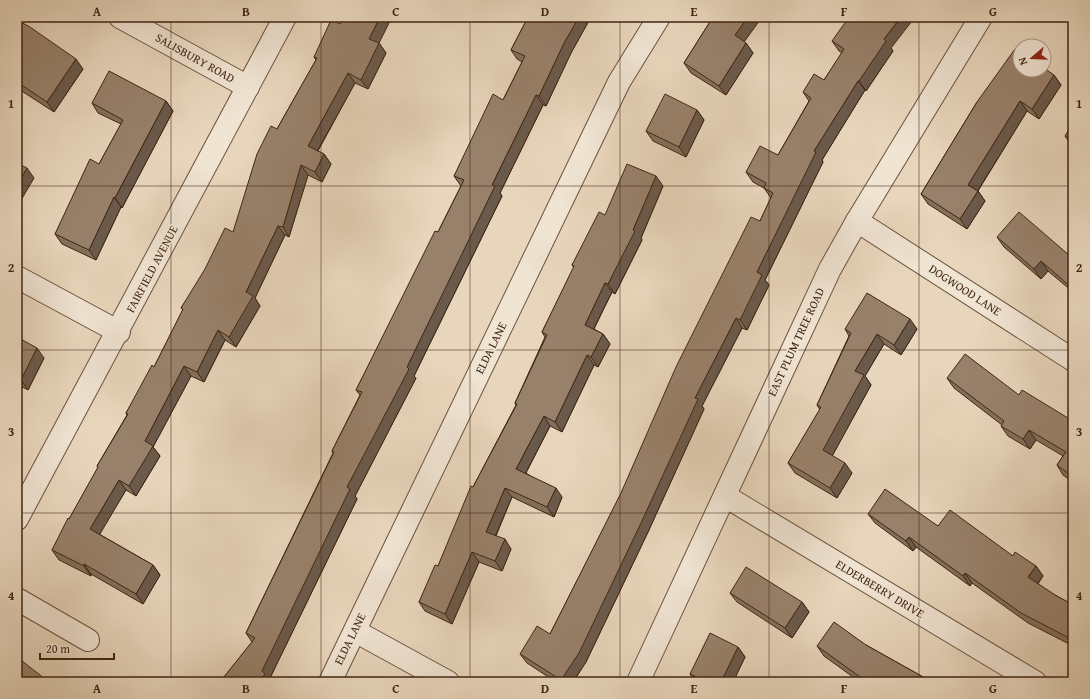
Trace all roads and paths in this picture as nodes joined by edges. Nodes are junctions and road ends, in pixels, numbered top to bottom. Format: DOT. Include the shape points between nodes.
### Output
graph roads {
  1 [pos="120,17"];
  2 [pos="285,17"];
  3 [pos="659,17"];
  4 [pos="981,17"];
  5 [pos="248,87"];
  6 [pos="857,221"];
  7 [pos="17,277"];
  8 [pos="118,332"];
  9 [pos="1073,360"];
  10 [pos="725,496"];
  11 [pos="17,520"];
  12 [pos="17,599"];
  13 [pos="355,631"];
  14 [pos="88,640"];
  15 [pos="330,682"];
  16 [pos="448,682"];
  17 [pos="638,682"];
  18 [pos="1034,682"];
  1 -- 5 [label="street, SALISBURY ROAD"];
  2 -- 5 [label="street, FAIRFIELD AVENUE"];
  3 -- 13 [label="street, ELDA LANE" via="619,82"];
  4 -- 6 [label="street, EAST PLUM TREE ROAD"];
  5 -- 8 [label="street, FAIRFIELD AVENUE"];
  6 -- 9 [label="street, DOGWOOD LANE"];
  6 -- 10 [label="street, EAST PLUM TREE ROAD" via="830,269"];
  7 -- 8 [label="street"];
  8 -- 11 [label="street, FAIRFIELD AVENUE"];
  10 -- 17 [label="street, EAST PLUM TREE ROAD"];
  10 -- 18 [label="street, ELDERBERRY DRIVE"];
  12 -- 14 [label="street"];
  13 -- 15 [label="street, ELDA LANE"];
  13 -- 16 [label="street"];
}
